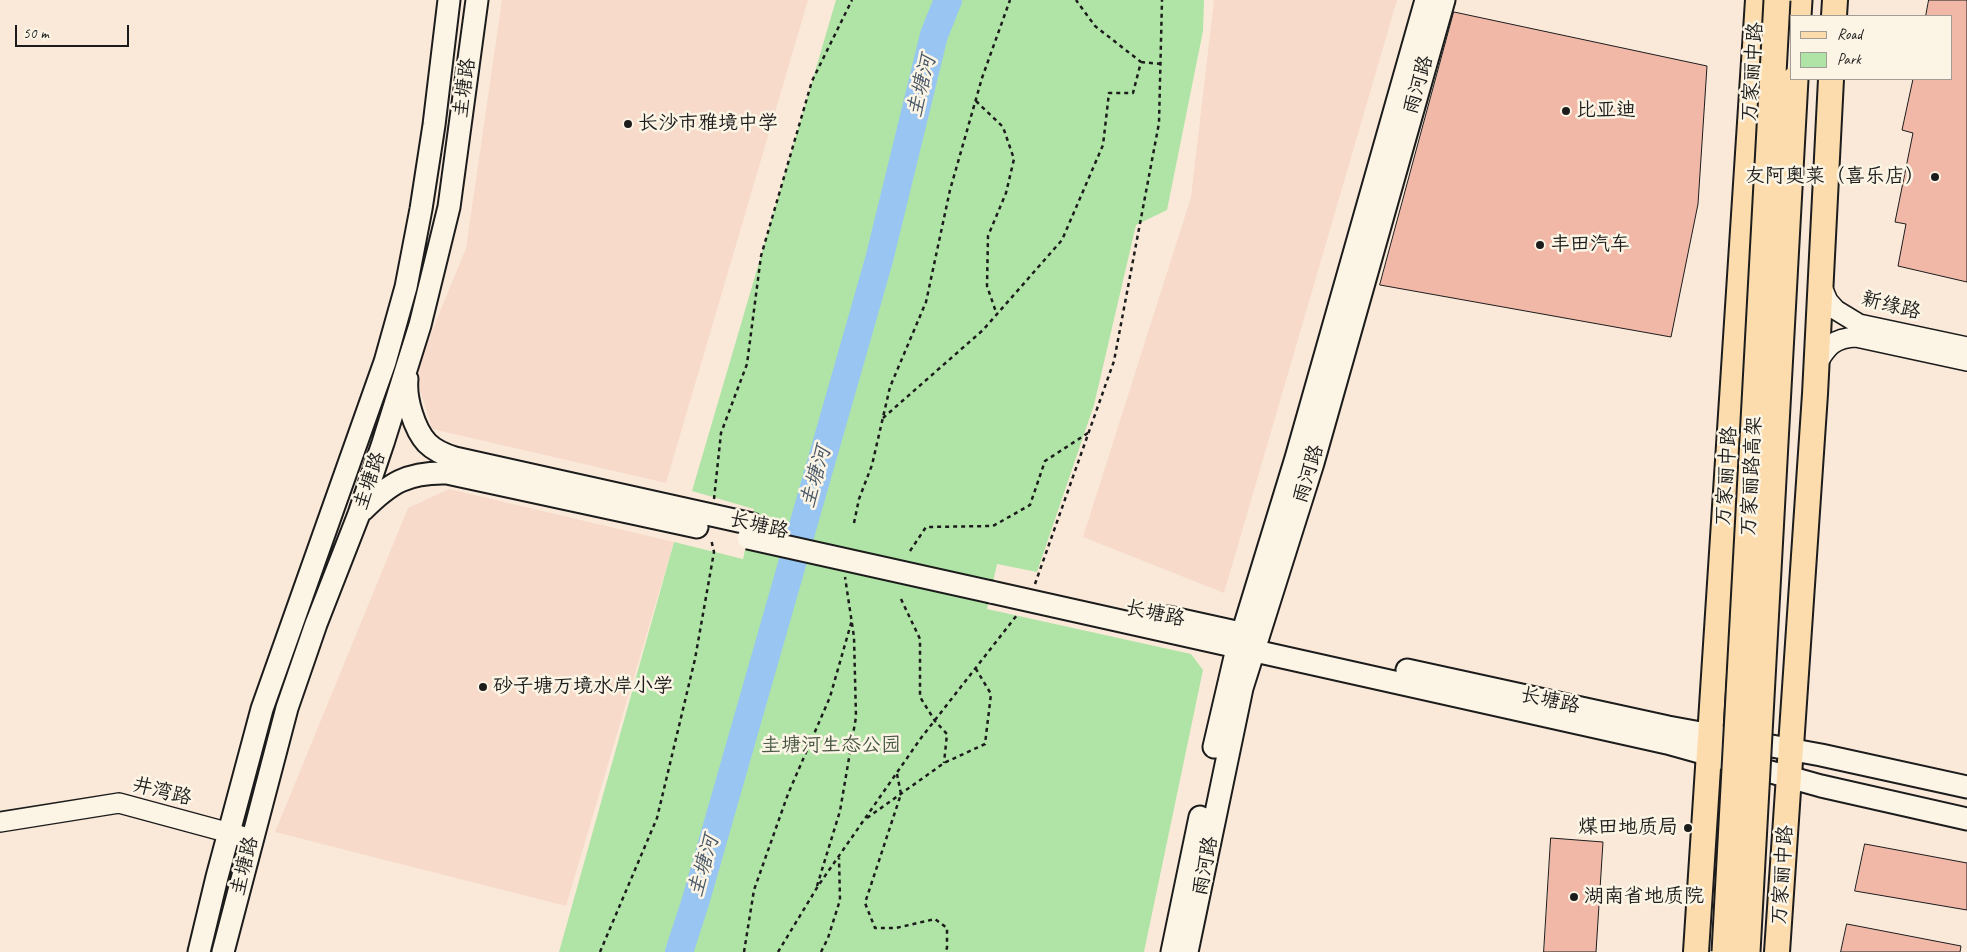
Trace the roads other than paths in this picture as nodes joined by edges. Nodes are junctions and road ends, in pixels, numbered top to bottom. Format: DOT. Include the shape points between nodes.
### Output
graph roads {
  1 [pos="449,0"];
  2 [pos="477,0"];
  3 [pos="1426,0"];
  4 [pos="1444,0"];
  5 [pos="1758,0"];
  6 [pos="1778,0"];
  7 [pos="1799,0"];
  8 [pos="1834,0"];
  9 [pos="1798,15"];
  10 [pos="1834,15"];
  11 [pos="1795,80"];
  12 [pos="1831,80"];
  13 [pos="1821,285"];
  14 [pos="1967,347"];
  15 [pos="1967,361"];
  16 [pos="1817,364"];
  17 [pos="408,366"];
  18 [pos="359,514"];
  19 [pos="710,522"];
  20 [pos="1248,642"];
  21 [pos="1709,744"];
  22 [pos="1792,749"];
  23 [pos="1791,778"];
  24 [pos="1967,787"];
  25 [pos="1967,819"];
  26 [pos="0,822"];
  27 [pos="229,833"];
  28 [pos="252,839"];
  29 [pos="199,952"];
  30 [pos="223,952"];
  31 [pos="1172,952"];
  32 [pos="1188,952"];
  33 [pos="1696,952"];
  34 [pos="1726,952"];
  35 [pos="1747,952"];
  36 [pos="1777,952"];
  1 -- 27 [label="main road, 圭塘路" via="421,209 406,286 384,362 262,709"];
  2 -- 17 [label="main road, 圭塘路" via="449,207"];
  3 -- 20 [label="main road, 雨河路" via="1296,458"];
  4 -- 20 [label="main road, 雨河路" via="1313,462"];
  5 -- 21 [label="main road, 万家丽中路"];
  6 -- 34 [label="highway, 万家丽路高架, bridge"];
  7 -- 9 [label="highway"];
  8 -- 10 [label="main road"];
  11 -- 35 [label="highway, 万家丽路高架, bridge"];
  12 -- 13 [label="main road, 万家丽中路"];
  13 -- 14 [label="street, 新缘路" via="1836,310 1859,324"];
  13 -- 16 [label="main road, 万家丽中路"];
  15 -- 16 [label="street, 新缘路" via="1856,337 1834,342"];
  16 -- 22 [label="main road, 万家丽中路"];
  17 -- 18 [label="main road, 圭塘路"];
  17 -- 19 [label="main road, 长塘路" via="406,390 413,417 426,442 442,454"];
  18 -- 19 [label="main road, 长塘路" via="383,490 400,480 426,473 447,473"];
  18 -- 28 [label="main road, 圭塘路" via="287,708"];
  19 -- 20 [label="main road, 长塘路, bridge"];
  20 -- 21 [label="main road, 长塘路"];
  20 -- 31 [label="main road, 雨河路" via="1221,712"];
  20 -- 32 [label="main road, 雨河路"];
  21 -- 22 [label="main road, 长塘路"];
  21 -- 23 [label="main road, 长塘路"];
  21 -- 33 [label="main road, 万家丽中路"];
  22 -- 23 [label="main road, 万家丽中路"];
  22 -- 24 [label="main road, 长塘路"];
  23 -- 25 [label="main road, 长塘路"];
  23 -- 36 [label="main road, 万家丽中路"];
  26 -- 27 [label="street, 井湾路" via="120,803"];
  27 -- 28 [label="street, 井湾路"];
  27 -- 29 [label="main road, 圭塘路"];
  28 -- 30 [label="main road, 圭塘路"];
}
